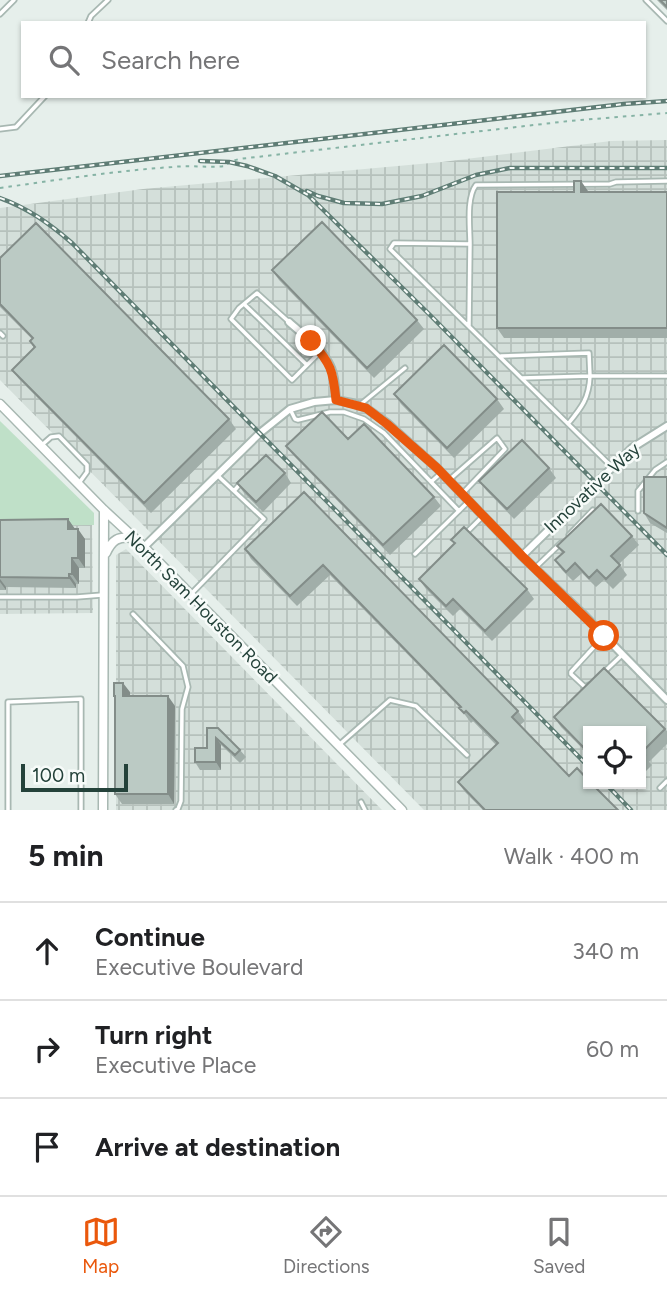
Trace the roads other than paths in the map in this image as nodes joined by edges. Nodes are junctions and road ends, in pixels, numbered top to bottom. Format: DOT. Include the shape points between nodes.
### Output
graph roads {
  1 [pos="15,0"];
  2 [pos="108,0"];
  3 [pos="646,0"];
  4 [pos="0,14"];
  5 [pos="89,21"];
  6 [pos="667,21"];
  7 [pos="43,98"];
  8 [pos="0,129"];
  9 [pos="667,181"];
  10 [pos="470,244"];
  11 [pos="244,304"];
  12 [pos="289,322"];
  13 [pos="469,326"];
  14 [pos="320,352"];
  15 [pos="500,356"];
  16 [pos="307,365"];
  17 [pos="405,368"];
  18 [pos="590,376"];
  19 [pos="667,376"];
  20 [pos="522,378"];
  21 [pos="336,400"];
  22 [pos="0,404"];
  23 [pos="359,406"];
  24 [pos="290,409"];
  25 [pos="369,410"];
  26 [pos="364,418"];
  27 [pos="568,424"];
  28 [pos="667,426"];
  29 [pos="41,445"];
  30 [pos="667,462"];
  31 [pos="612,467"];
  32 [pos="441,473"];
  33 [pos="217,475"];
  34 [pos="449,480"];
  35 [pos="243,481"];
  36 [pos="431,482"];
  37 [pos="79,484"];
  38 [pos="234,491"];
  39 [pos="462,494"];
  40 [pos="469,501"];
  41 [pos="104,510"];
  42 [pos="593,510"];
  43 [pos="459,511"];
  44 [pos="638,511"];
  45 [pos="484,516"];
  46 [pos="465,534"];
  47 [pos="133,538"];
  48 [pos="144,547"];
  49 [pos="415,554"];
  50 [pos="522,556"];
  51 [pos="104,559"];
  52 [pos="535,568"];
  53 [pos="104,595"];
  54 [pos="191,595"];
  55 [pos="0,597"];
  56 [pos="133,614"];
  57 [pos="604,636"];
  58 [pos="623,654"];
  59 [pos="601,674"];
  60 [pos="593,682"];
  61 [pos="667,700"];
  62 [pos="339,746"];
  63 [pos="467,755"];
  64 [pos="667,782"];
  65 [pos="660,788"];
  66 [pos="361,802"];
  67 [pos="8,810"];
  68 [pos="81,810"];
  69 [pos="103,810"];
  70 [pos="176,810"];
  71 [pos="365,810"];
  72 [pos="402,810"];
  1 -- 4 [label="lane"];
  2 -- 5 [label="lane"];
  3 -- 6 [label="lane"];
  7 -- 8 [label="lane" via="16,127"];
  9 -- 10 [label="lane" via="476,185 470,200"];
  10 -- 13 [label="lane"];
  10 -- 13 [label="lane" via="394,243 390,249"];
  11 -- 12 [label="lane" via="257,293"];
  11 -- 16 [label="lane"];
  11 -- 16 [label="lane" via="231,319 292,380"];
  12 -- 14 [label="street"];
  13 -- 15 [label="lane"];
  14 -- 16 [label="lane"];
  14 -- 21 [label="street" via="334,376"];
  15 -- 18 [label="lane" via="589,353"];
  15 -- 20 [label="lane"];
  17 -- 23 [label="lane"];
  18 -- 19 [label="lane"];
  18 -- 20 [label="lane"];
  18 -- 27 [label="lane" via="585,403"];
  20 -- 27 [label="lane"];
  21 -- 23 [label="street"];
  21 -- 24 [label="street"];
  22 -- 29 [label="street, North Sam Houston Road"];
  23 -- 25 [label="street"];
  24 -- 26 [label="lane" via="298,420 330,412"];
  24 -- 33 [label="street"];
  25 -- 26 [label="lane"];
  25 -- 32 [label="street"];
  26 -- 36 [label="lane"];
  27 -- 31 [label="lane"];
  28 -- 31 [label="street, Innovative Way"];
  29 -- 37 [label="street, North Sam Houston Road"];
  29 -- 37 [label="lane" via="59,436 87,465"];
  30 -- 44 [label="lane" via="638,491"];
  31 -- 50 [label="street, Innovative Way"];
  32 -- 34 [label="street"];
  32 -- 36 [label="lane"];
  33 -- 38 [label="lane"];
  33 -- 48 [label="street"];
  34 -- 39 [label="street"];
  34 -- 39 [label="lane" via="496,438 505,449"];
  35 -- 38 [label="lane"];
  36 -- 43 [label="lane"];
  37 -- 41 [label="street, North Sam Houston Road"];
  38 -- 54 [label="lane" via="264,519"];
  39 -- 40 [label="street"];
  40 -- 43 [label="lane"];
  40 -- 45 [label="street"];
  41 -- 47 [label="street, North Sam Houston Road"];
  41 -- 51 [label="street"];
  42 -- 52 [label="lane"];
  43 -- 49 [label="lane"];
  45 -- 46 [label="lane"];
  45 -- 50 [label="street"];
  47 -- 48 [label="street, North Sam Houston Road"];
  47 -- 51 [label="street" via="115,540"];
  48 -- 54 [label="street, North Sam Houston Road"];
  50 -- 52 [label="street"];
  51 -- 53 [label="street"];
  52 -- 57 [label="street"];
  53 -- 55 [label="lane"];
  53 -- 69 [label="street"];
  54 -- 62 [label="street, North Sam Houston Road"];
  56 -- 70 [label="lane" via="183,666 188,687 182,709 181,801"];
  57 -- 58 [label="street"];
  57 -- 60 [label="lane" via="571,672 585,687"];
  58 -- 59 [label="lane"];
  58 -- 61 [label="street"];
  62 -- 63 [label="lane" via="390,700 416,706"];
  62 -- 72 [label="street, North Sam Houston Road"];
  64 -- 65 [label="lane"];
  66 -- 71 [label="lane"];
  67 -- 68 [label="lane" via="8,702 81,699"];
}
